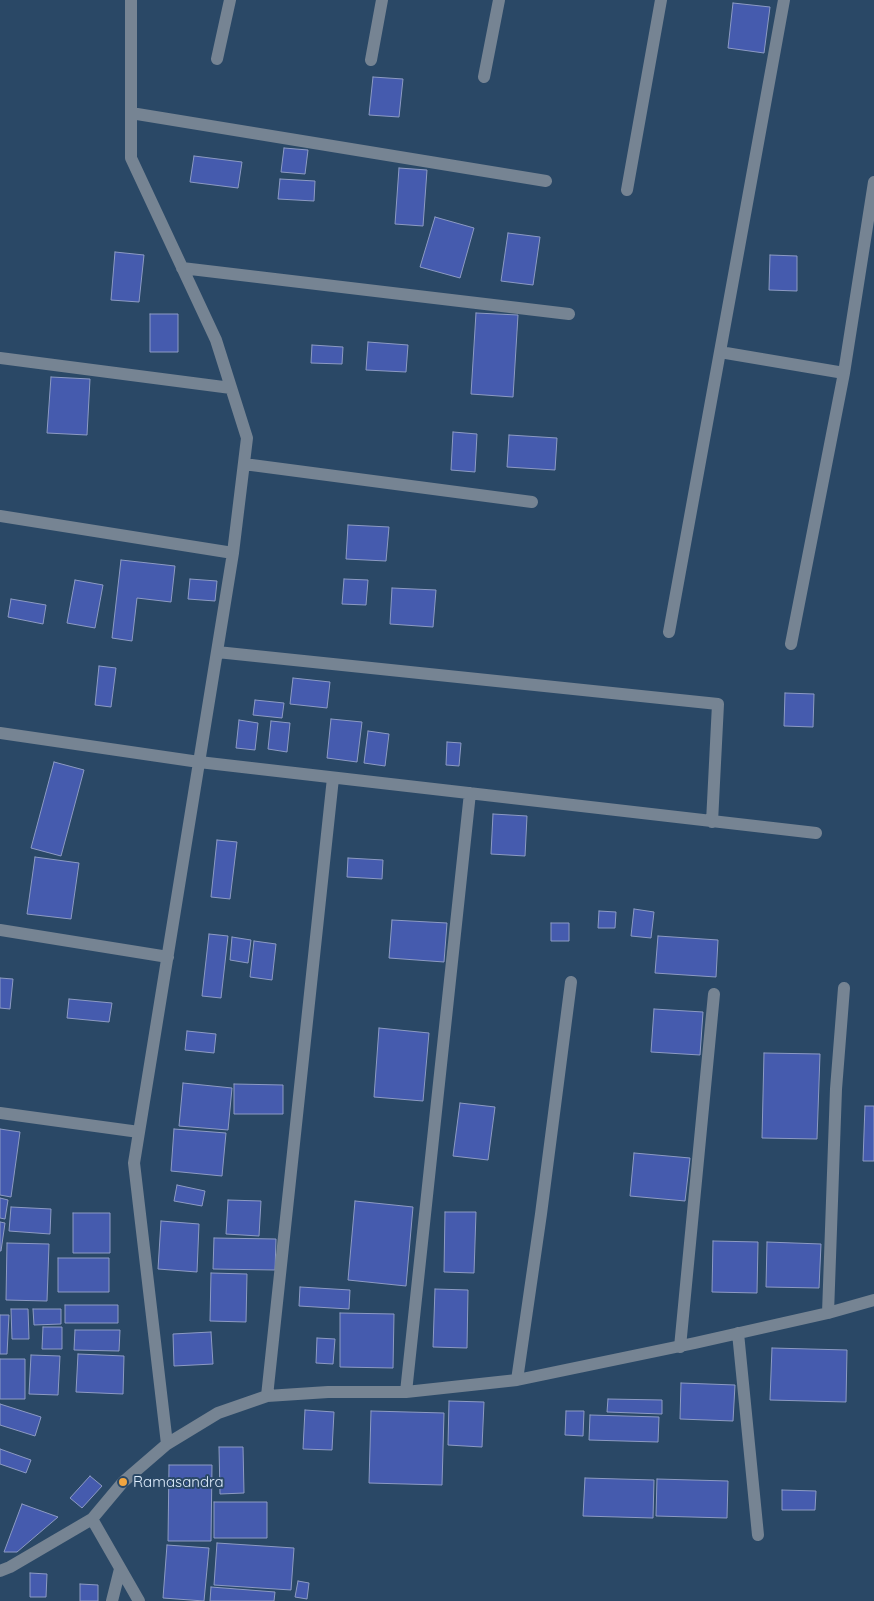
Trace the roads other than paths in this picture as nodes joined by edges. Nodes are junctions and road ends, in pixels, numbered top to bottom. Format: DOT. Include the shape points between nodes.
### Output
graph roads {
  1 [pos="131,0"];
  2 [pos="230,0"];
  3 [pos="382,0"];
  4 [pos="499,0"];
  5 [pos="661,0"];
  6 [pos="784,0"];
  7 [pos="218,59"];
  8 [pos="371,60"];
  9 [pos="484,77"];
  10 [pos="131,113"];
  11 [pos="546,181"];
  12 [pos="874,182"];
  13 [pos="627,190"];
  14 [pos="182,268"];
  15 [pos="569,314"];
  16 [pos="720,352"];
  17 [pos="0,358"];
  18 [pos="844,373"];
  19 [pos="231,388"];
  20 [pos="244,464"];
  21 [pos="532,502"];
  22 [pos="0,516"];
  23 [pos="233,553"];
  24 [pos="668,632"];
  25 [pos="791,644"];
  26 [pos="217,652"];
  27 [pos="0,733"];
  28 [pos="199,762"];
  29 [pos="333,778"];
  30 [pos="470,793"];
  31 [pos="712,822"];
  32 [pos="816,833"];
  33 [pos="0,930"];
  34 [pos="168,957"];
  35 [pos="571,982"];
  36 [pos="844,988"];
  37 [pos="714,994"];
  38 [pos="0,1113"];
  39 [pos="139,1132"];
  40 [pos="874,1300"];
  41 [pos="828,1313"];
  42 [pos="738,1333"];
  43 [pos="680,1347"];
  44 [pos="517,1380"];
  45 [pos="406,1392"];
  46 [pos="267,1396"];
  47 [pos="167,1444"];
  48 [pos="92,1519"];
  49 [pos="758,1535"];
  50 [pos="120,1569"];
  51 [pos="0,1571"];
  52 [pos="112,1601"];
  53 [pos="139,1601"];
  1 -- 10 [label="street"];
  2 -- 7 [label="street"];
  3 -- 8 [label="street"];
  4 -- 9 [label="street"];
  5 -- 13 [label="street"];
  6 -- 16 [label="street"];
  10 -- 11 [label="street"];
  10 -- 14 [label="street" via="131,158"];
  12 -- 18 [label="street"];
  14 -- 15 [label="street"];
  14 -- 19 [label="street" via="216,340"];
  16 -- 18 [label="street"];
  16 -- 24 [label="street"];
  17 -- 19 [label="street"];
  18 -- 25 [label="street"];
  19 -- 20 [label="street" via="247,438"];
  20 -- 21 [label="street"];
  20 -- 23 [label="street"];
  22 -- 23 [label="street"];
  23 -- 26 [label="street"];
  26 -- 28 [label="street"];
  26 -- 31 [label="street" via="718,704"];
  27 -- 28 [label="street"];
  28 -- 29 [label="street"];
  28 -- 34 [label="street"];
  29 -- 30 [label="street"];
  29 -- 46 [label="street"];
  30 -- 31 [label="street"];
  30 -- 45 [label="street"];
  31 -- 32 [label="street"];
  33 -- 34 [label="street"];
  34 -- 39 [label="street"];
  35 -- 44 [label="street"];
  36 -- 41 [label="street" via="836,1090"];
  37 -- 43 [label="street"];
  38 -- 39 [label="street"];
  39 -- 47 [label="street" via="134,1164"];
  40 -- 41 [label="street"];
  41 -- 42 [label="street"];
  42 -- 43 [label="street"];
  42 -- 49 [label="street"];
  43 -- 44 [label="street"];
  44 -- 45 [label="street"];
  45 -- 46 [label="street"];
  46 -- 47 [label="street" via="218,1413"];
  47 -- 48 [label="street" via="123,1482"];
  48 -- 50 [label="street"];
  48 -- 51 [label="street"];
  50 -- 52 [label="street"];
  50 -- 53 [label="street"];
}
